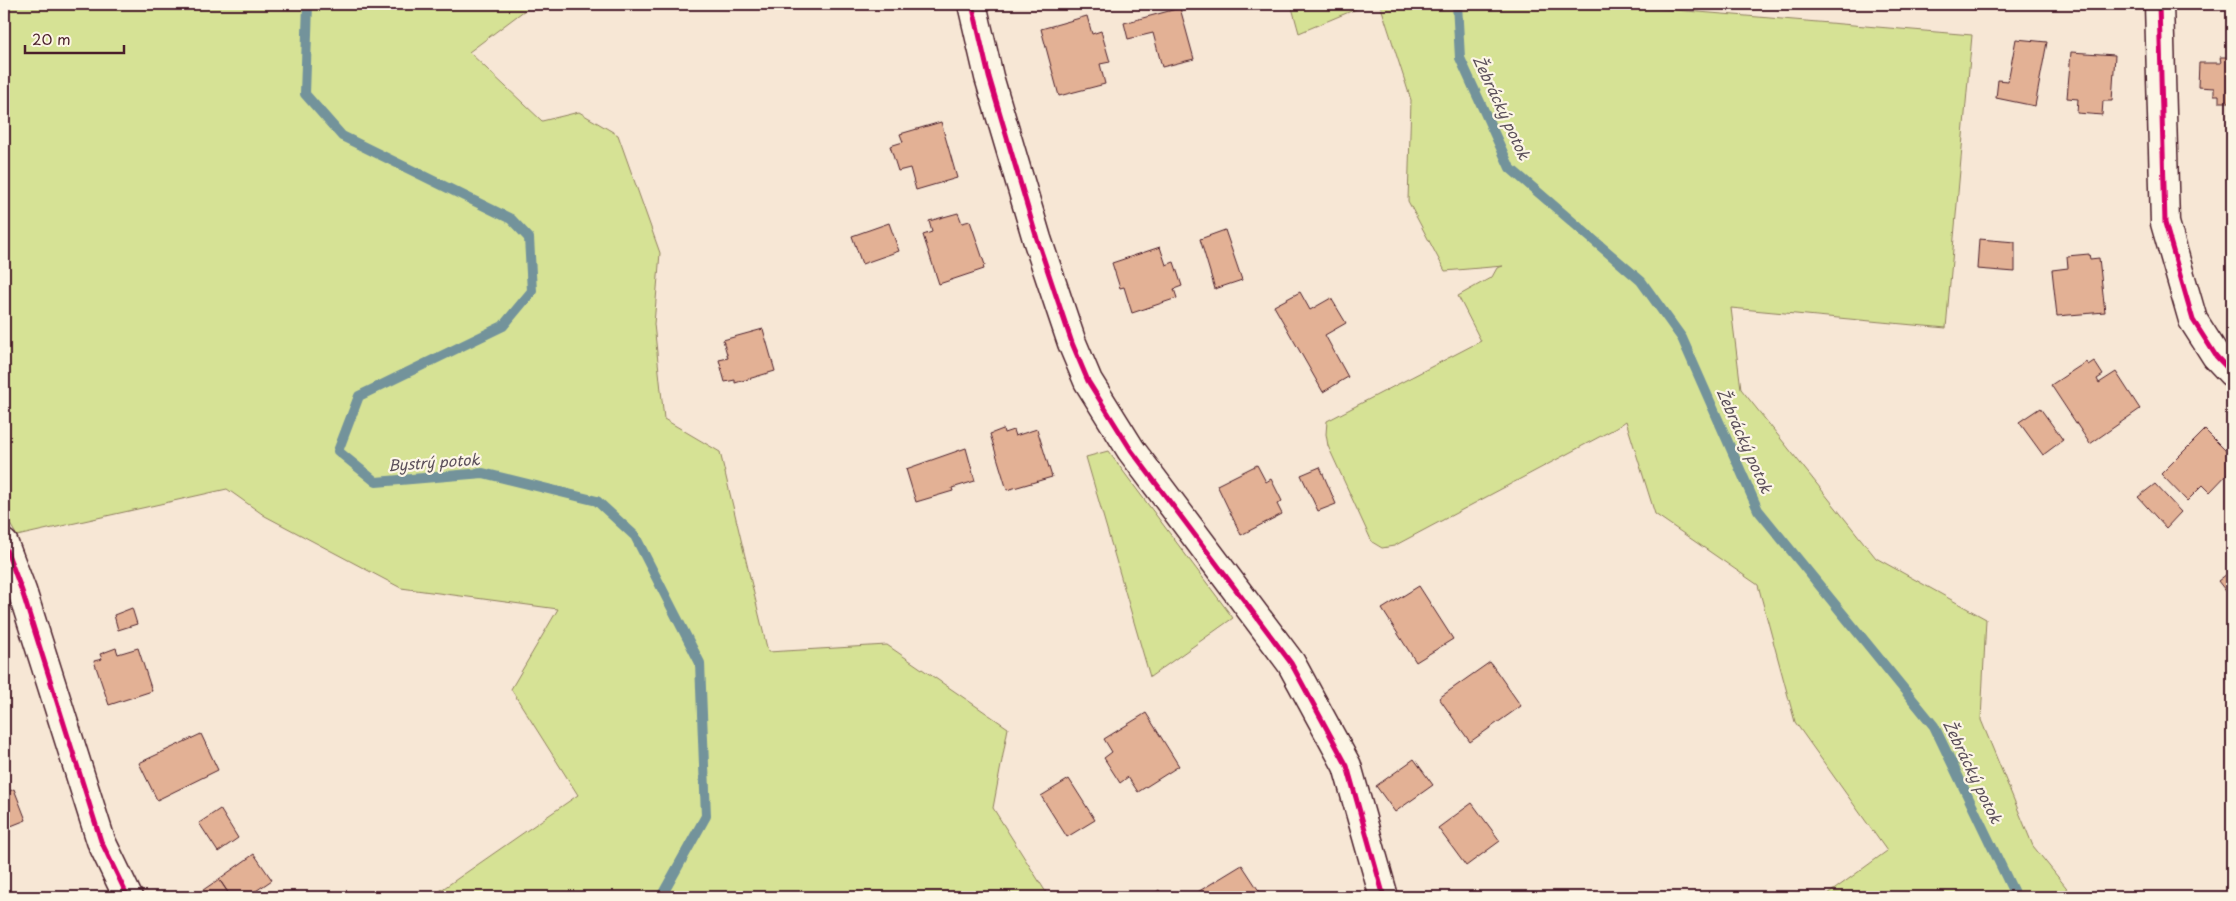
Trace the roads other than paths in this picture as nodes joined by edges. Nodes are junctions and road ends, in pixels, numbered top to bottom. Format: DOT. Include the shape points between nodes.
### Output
graph roads {
  1 [pos="972,4"];
  2 [pos="2159,4"];
  3 [pos="2232,373"];
  4 [pos="4,544"];
  5 [pos="128,897"];
  6 [pos="1384,897"];
  1 -- 6 [label="street" via="989,77 1037,239 1088,381 1131,450 1291,663 1347,766"];
  2 -- 3 [label="street" via="2165,223 2193,320 2216,356"];
  4 -- 5 [label="street" via="22,591 101,841"];
}
